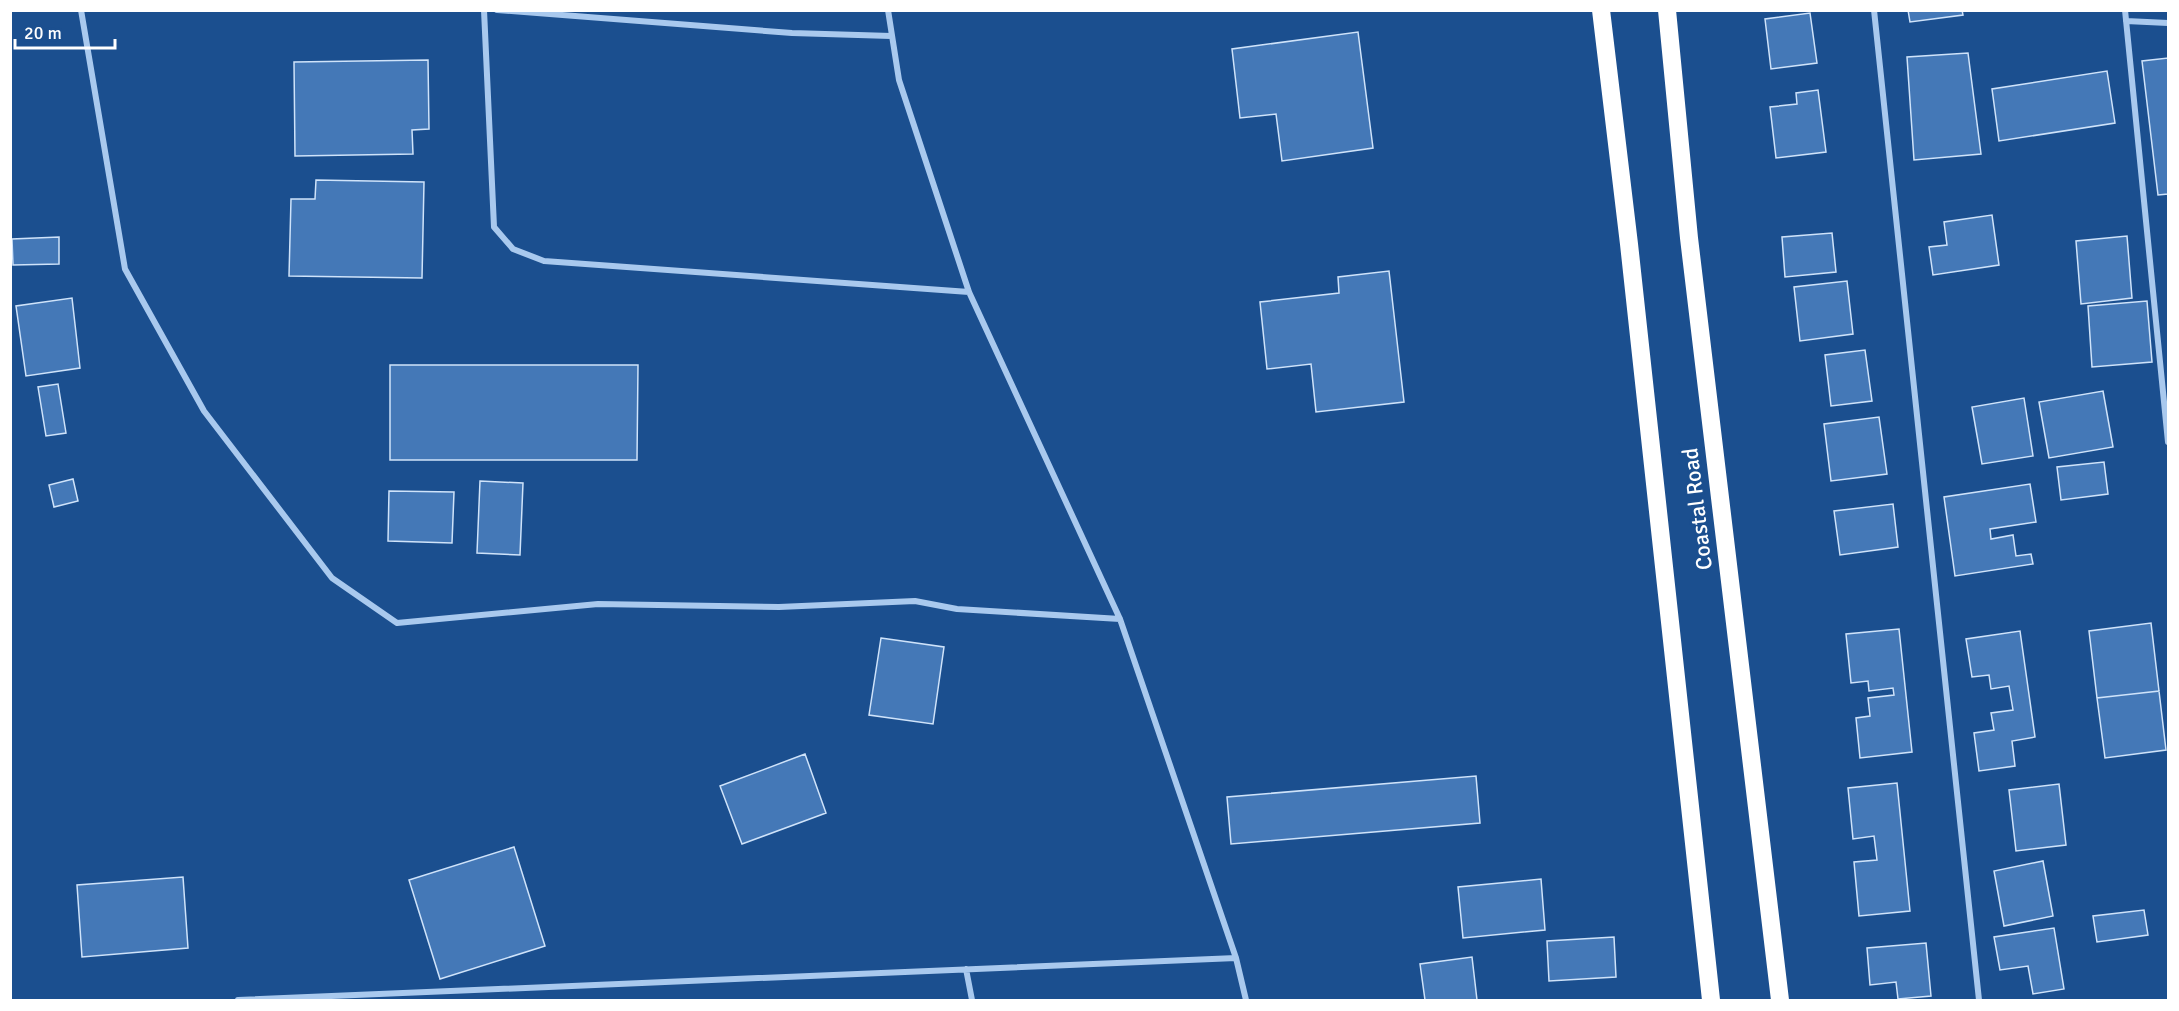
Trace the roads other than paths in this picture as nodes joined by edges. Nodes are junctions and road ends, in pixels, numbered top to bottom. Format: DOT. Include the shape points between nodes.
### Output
graph roads {
  1 [pos="81,10"];
  2 [pos="484,10"];
  3 [pos="497,10"];
  4 [pos="888,10"];
  5 [pos="1601,10"];
  6 [pos="1667,10"];
  7 [pos="1874,10"];
  8 [pos="2125,10"];
  9 [pos="2126,21"];
  10 [pos="2169,22"];
  11 [pos="891,36"];
  12 [pos="969,292"];
  13 [pos="2169,442"];
  14 [pos="1120,619"];
  15 [pos="1236,958"];
  16 [pos="966,969"];
  17 [pos="238,1000"];
  18 [pos="249,1000"];
  19 [pos="972,1000"];
  20 [pos="1246,1000"];
  21 [pos="1711,1000"];
  22 [pos="1780,1000"];
  23 [pos="1979,1000"];
  1 -- 14 [label="street" via="125,269 204,411 332,579 397,623 598,604 780,607 915,602 957,609"];
  2 -- 12 [label="street" via="494,227 513,249 544,261"];
  3 -- 11 [label="street" via="792,33"];
  4 -- 11 [label="street"];
  5 -- 21 [label="highway, Coastal Road"];
  6 -- 22 [label="highway, Coastal Road" via="1689,238"];
  7 -- 23 [label="street"];
  8 -- 9 [label="street"];
  9 -- 10 [label="street"];
  9 -- 13 [label="street"];
  11 -- 12 [label="street" via="899,80"];
  12 -- 14 [label="street"];
  14 -- 15 [label="street"];
  15 -- 16 [label="street"];
  15 -- 20 [label="street"];
  16 -- 18 [label="street"];
  16 -- 19 [label="street"];
  17 -- 18 [label="street"];
}
